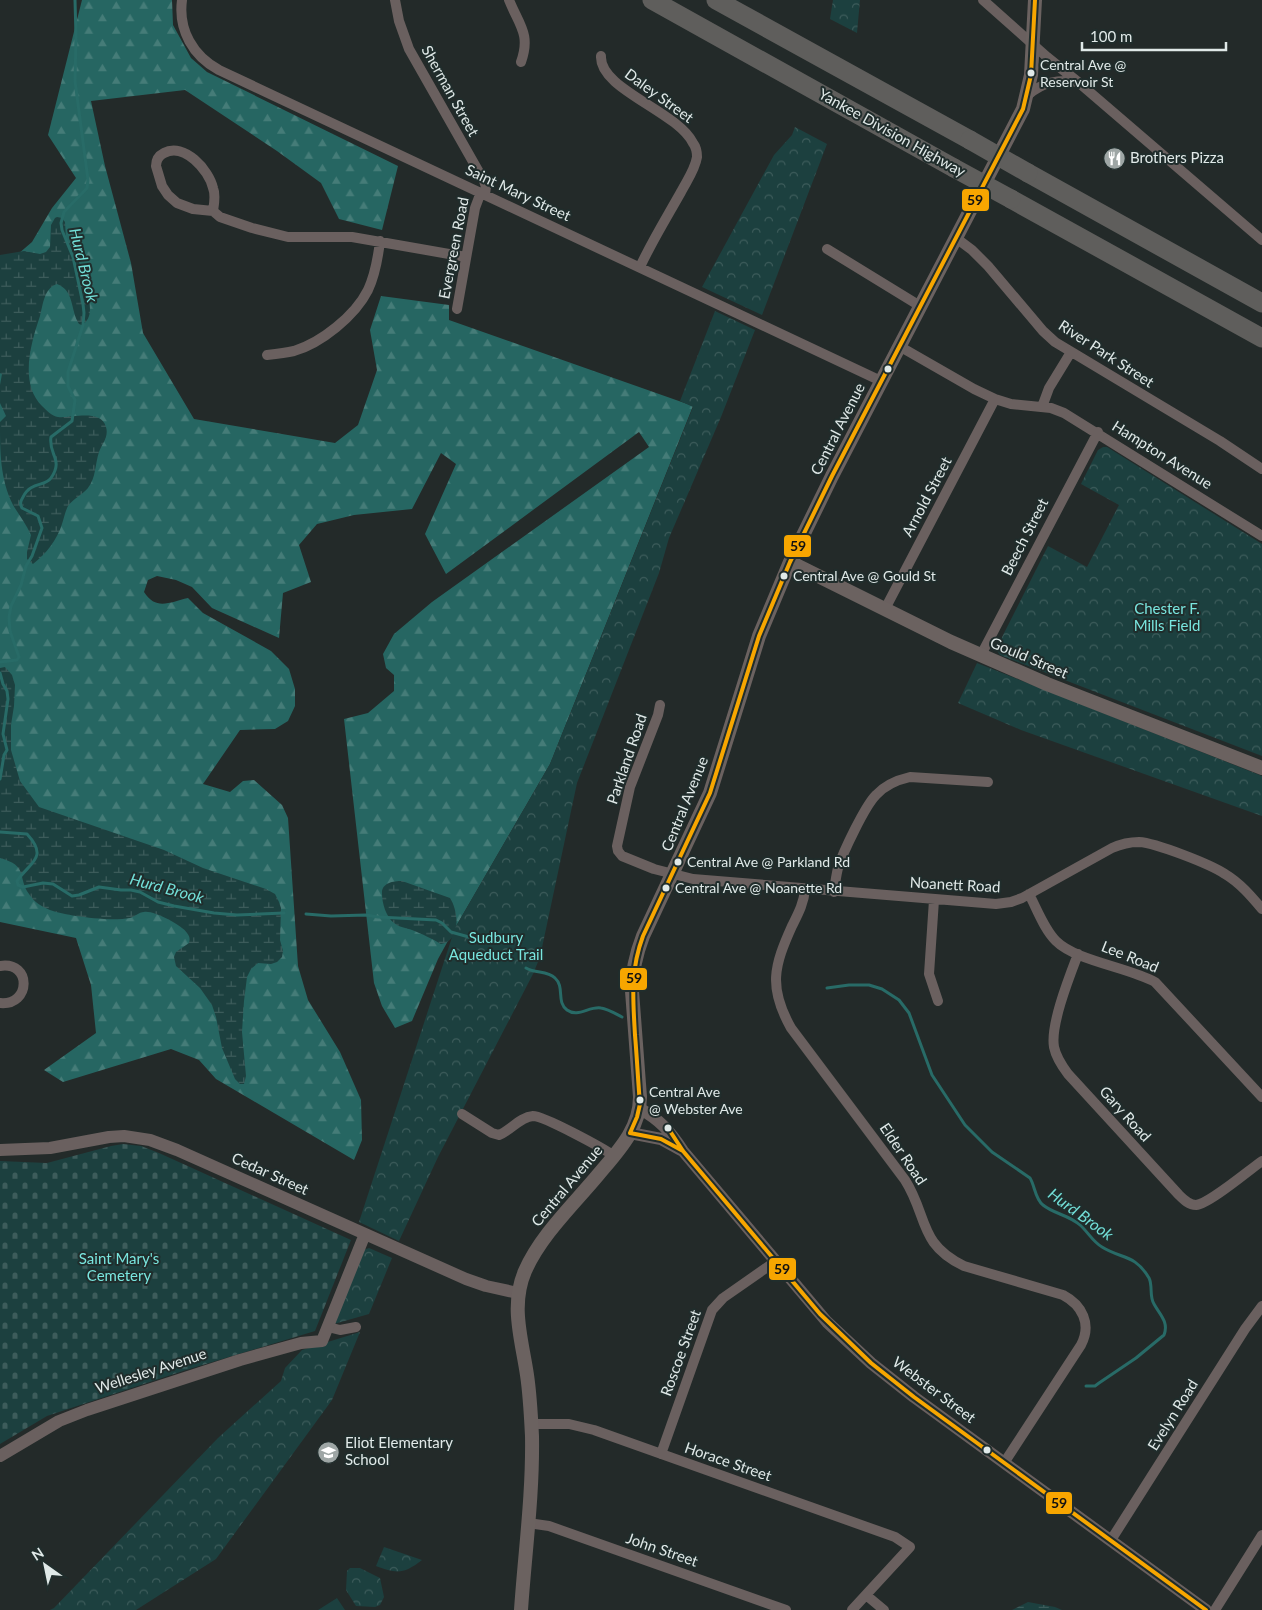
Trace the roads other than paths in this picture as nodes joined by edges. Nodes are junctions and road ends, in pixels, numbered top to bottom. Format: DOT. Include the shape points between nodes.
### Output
graph roads {
  1 [pos="182,0"];
  2 [pos="395,0"];
  3 [pos="509,0"];
  4 [pos="652,0"];
  5 [pos="716,0"];
  6 [pos="983,0"];
  7 [pos="1035,0"];
  8 [pos="1033,44"];
  9 [pos="601,56"];
  10 [pos="521,62"];
  11 [pos="1078,82"];
  12 [pos="1028,95"];
  13 [pos="483,193"];
  14 [pos="213,211"];
  15 [pos="956,238"];
  16 [pos="1262,240"];
  17 [pos="380,241"];
  18 [pos="828,249"];
  19 [pos="466,257"];
  20 [pos="640,267"];
  21 [pos="1262,303"];
  22 [pos="920,306"];
  23 [pos="457,309"];
  24 [pos="1262,338"];
  25 [pos="899,346"];
  26 [pos="1071,352"];
  27 [pos="267,355"];
  28 [pos="881,381"];
  29 [pos="995,399"];
  30 [pos="1042,407"];
  31 [pos="1098,432"];
  32 [pos="1262,469"];
  33 [pos="1262,536"];
  34 [pos="790,562"];
  35 [pos="885,609"];
  36 [pos="981,655"];
  37 [pos="660,705"];
  38 [pos="1262,768"];
  39 [pos="988,782"];
  40 [pos="673,874"];
  41 [pos="805,889"];
  42 [pos="834,892"];
  43 [pos="1029,894"];
  44 [pos="934,900"];
  45 [pos="1262,908"];
  46 [pos="1078,954"];
  47 [pos="0,966"];
  48 [pos="938,1001"];
  49 [pos="0,1002"];
  50 [pos="1262,1097"];
  51 [pos="640,1108"];
  52 [pos="462,1114"];
  53 [pos="630,1132"];
  54 [pos="0,1150"];
  55 [pos="683,1151"];
  56 [pos="614,1156"];
  57 [pos="1262,1161"];
  58 [pos="364,1234"];
  59 [pos="776,1262"];
  60 [pos="518,1293"];
  61 [pos="1262,1306"];
  62 [pos="328,1327"];
  63 [pos="356,1327"];
  64 [pos="531,1424"];
  65 [pos="661,1454"];
  66 [pos="0,1456"];
  67 [pos="1004,1463"];
  68 [pos="528,1523"];
  69 [pos="1262,1535"];
  70 [pos="1110,1540"];
  71 [pos="866,1595"];
  72 [pos="521,1610"];
  73 [pos="786,1610"];
  74 [pos="852,1610"];
  75 [pos="884,1610"];
  76 [pos="1206,1610"];
  77 [pos="1215,1610"];
  1 -- 13 [label="street, Saint Mary Street" via="186,37 198,55 211,66"];
  2 -- 13 [label="street, Sherman Street" via="409,49 484,181"];
  3 -- 10 [label="street" via="526,43"];
  4 -- 24 [label="highway, Yankee Division Highway, bridge"];
  5 -- 21 [label="highway, Yankee Division Highway, bridge"];
  6 -- 8 [label="street"];
  7 -- 8 [label="main road, Central Avenue"];
  8 -- 11 [label="street"];
  8 -- 12 [label="main road, Central Avenue"];
  9 -- 20 [label="street, Daley Street" via="603,69 612,81 676,124 691,138 697,152 689,176"];
  11 -- 12 [label="street" via="1050,82"];
  11 -- 16 [label="street"];
  12 -- 15 [label="main road, Central Avenue"];
  13 -- 19 [label="street, Evergreen Road" via="476,203"];
  13 -- 20 [label="street, Saint Mary Street"];
  14 -- 14 [label="street" via="214,190 199,165 175,151 160,156 156,170 168,195 187,208"];
  14 -- 17 [label="street" via="235,223 288,237 344,236"];
  15 -- 22 [label="main road, Central Avenue"];
  15 -- 26 [label="street, River Park Street" via="988,266 1047,335"];
  17 -- 19 [label="street"];
  17 -- 27 [label="street" via="372,281 352,312 311,344"];
  18 -- 22 [label="street"];
  19 -- 23 [label="street, Evergreen Road"];
  20 -- 28 [label="street, Saint Mary Street"];
  22 -- 25 [label="main road, Central Avenue"];
  25 -- 28 [label="main road, Central Avenue"];
  25 -- 29 [label="street, Hampton Avenue"];
  26 -- 30 [label="street" via="1049,388"];
  26 -- 32 [label="street, River Park Street"];
  28 -- 34 [label="main road, Central Avenue"];
  29 -- 30 [label="street, Hampton Avenue"];
  29 -- 35 [label="street, Arnold Street"];
  30 -- 31 [label="street, Hampton Avenue" via="1064,413"];
  31 -- 33 [label="street, Hampton Avenue"];
  31 -- 36 [label="street, Beech Street"];
  34 -- 35 [label="main road, Gould Street"];
  34 -- 40 [label="main road, Central Avenue" via="759,636 710,793"];
  35 -- 36 [label="main road, Gould Street"];
  36 -- 38 [label="main road, Gould Street" via="1057,689"];
  37 -- 40 [label="street, Parkland Road" via="625,804 617,848 624,857"];
  39 -- 42 [label="street" via="910,777 881,790 869,803 843,856"];
  40 -- 41 [label="street, Noanett Road" via="693,879"];
  40 -- 51 [label="main road, Central Avenue" via="644,936 633,969 632,1000"];
  41 -- 42 [label="street, Noanett Road"];
  41 -- 67 [label="street, Elder Road" via="776,968 779,1003 791,1028 906,1180 926,1229 938,1248 964,1266 1063,1295 1077,1304 1085,1319 1082,1345"];
  42 -- 44 [label="street, Noanett Road"];
  43 -- 44 [label="street, Noanett Road" via="1012,902 996,904"];
  43 -- 45 [label="street, Noanett Road" via="1112,848 1137,842 1155,845 1218,870"];
  43 -- 46 [label="street, Lee Road" via="1052,936"];
  44 -- 48 [label="street" via="929,974"];
  46 -- 50 [label="street, Lee Road" via="1155,982"];
  46 -- 57 [label="street, Gary Road" via="1053,1035 1056,1053 1068,1074 1190,1204 1210,1200"];
  47 -- 49 [label="street" via="16,968 24,985 14,1001"];
  51 -- 53 [label="main road, Central Avenue"];
  51 -- 55 [label="street, Webster Street" via="665,1126"];
  52 -- 56 [label="street" via="499,1135 537,1116"];
  53 -- 55 [label="street, Webster Street" via="661,1140"];
  53 -- 56 [label="main road, Central Avenue"];
  54 -- 58 [label="street, Cedar Street" via="50,1148 118,1136 143,1138 177,1150"];
  55 -- 59 [label="street, Webster Street"];
  56 -- 60 [label="main road, Central Avenue" via="539,1246 526,1268"];
  58 -- 60 [label="street, Cedar Street" via="474,1282"];
  58 -- 62 [label="street"];
  59 -- 65 [label="street, Roscoe Street" via="723,1298 712,1310"];
  59 -- 67 [label="street, Webster Street" via="824,1318 866,1359"];
  60 -- 64 [label="main road, Central Avenue" via="518,1324"];
  61 -- 70 [label="street, Evelyn Road"];
  62 -- 63 [label="street" via="340,1330"];
  62 -- 66 [label="street, Wellesley Avenue" via="322,1341 301,1343 234,1362 78,1413"];
  64 -- 65 [label="street, Horace Street" via="577,1425"];
  64 -- 68 [label="main road, Central Avenue"];
  65 -- 71 [label="street, Horace Street" via="895,1537 910,1547"];
  67 -- 70 [label="street, Webster Street"];
  68 -- 72 [label="main road, Central Avenue"];
  68 -- 73 [label="street, John Street" via="549,1526"];
  69 -- 77 [label="street"];
  70 -- 76 [label="street, Webster Street"];
  71 -- 74 [label="street"];
  71 -- 75 [label="street"];
}
